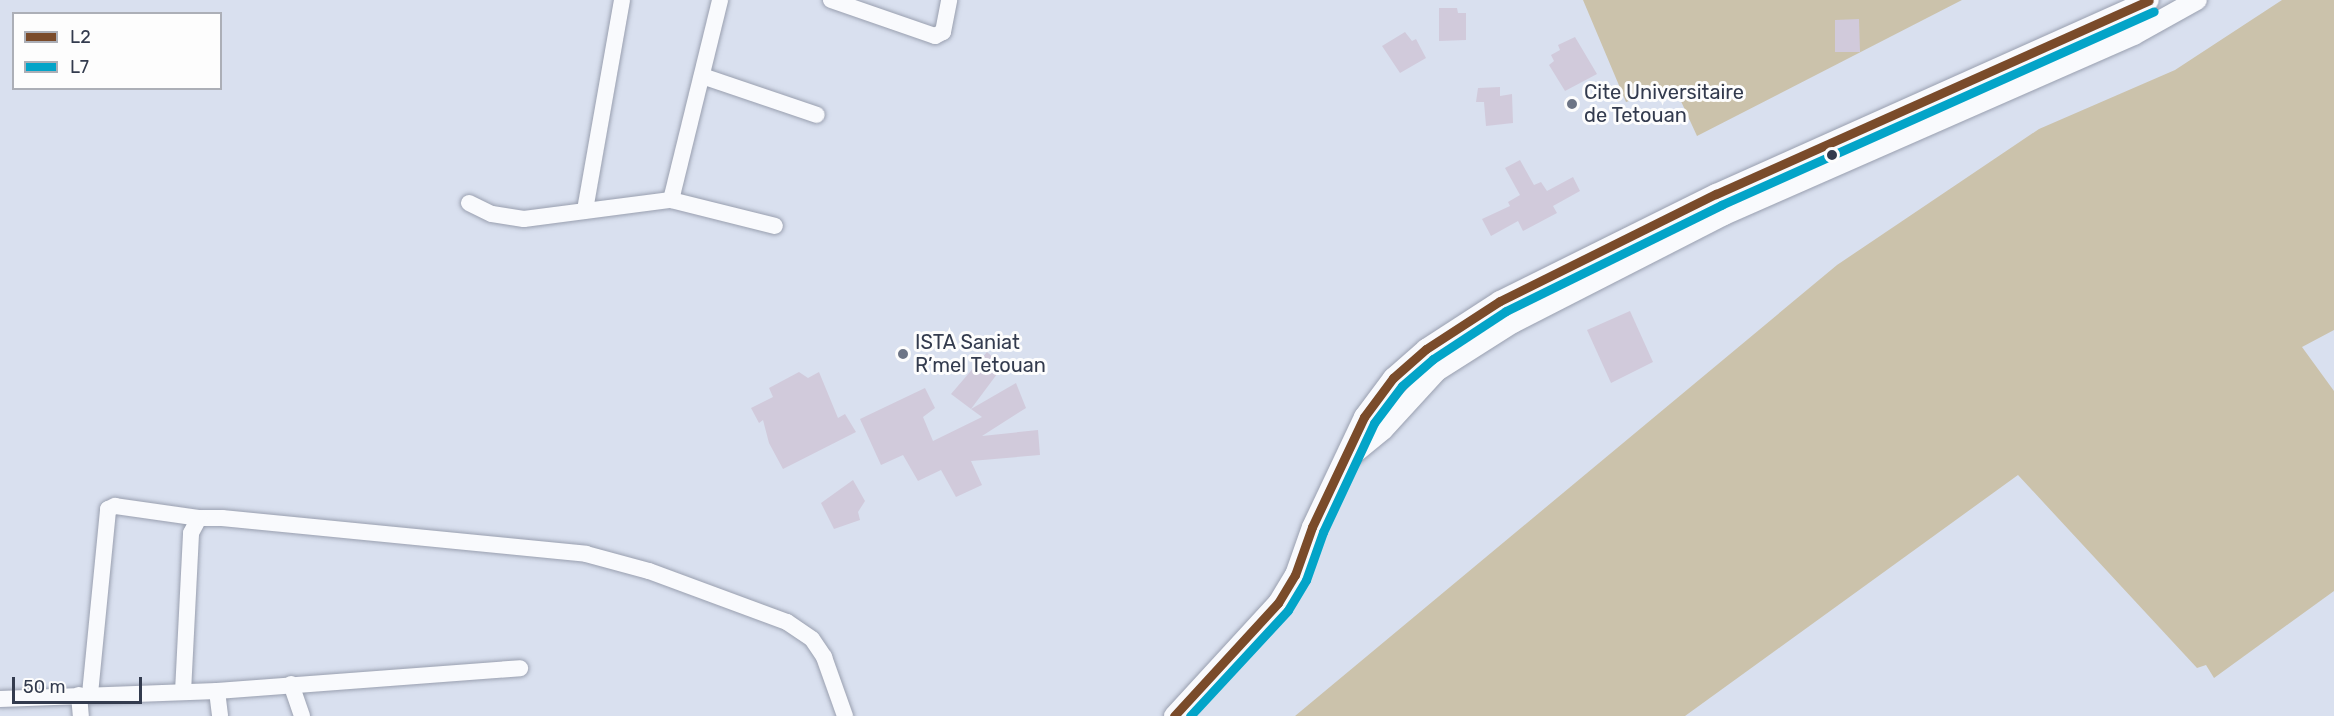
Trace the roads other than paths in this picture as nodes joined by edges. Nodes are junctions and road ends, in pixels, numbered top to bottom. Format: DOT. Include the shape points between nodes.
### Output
graph roads {
  1 [pos="622,0"];
  2 [pos="720,0"];
  3 [pos="831,0"];
  4 [pos="949,0"];
  5 [pos="2149,0"];
  6 [pos="2197,0"];
  7 [pos="702,76"];
  8 [pos="818,115"];
  9 [pos="671,200"];
  10 [pos="469,203"];
  11 [pos="585,210"];
  12 [pos="775,226"];
  13 [pos="1348,458"];
  14 [pos="199,518"];
  15 [pos="520,668"];
  16 [pos="291,684"];
  17 [pos="217,691"];
  18 [pos="183,692"];
  19 [pos="85,695"];
  20 [pos="0,699"];
  21 [pos="81,716"];
  22 [pos="220,716"];
  23 [pos="302,716"];
  24 [pos="845,716"];
  25 [pos="1174,716"];
  1 -- 11 [label="street"];
  2 -- 7 [label="street"];
  3 -- 4 [label="street" via="935,36 943,32"];
  5 -- 13 [label="street" via="1716,194 1500,301 1426,350 1393,378 1364,417"];
  6 -- 13 [label="street" via="2134,35 1724,215 1513,322 1437,371 1383,430"];
  7 -- 8 [label="street"];
  7 -- 9 [label="street"];
  9 -- 11 [label="street"];
  9 -- 12 [label="street"];
  10 -- 11 [label="street" via="508,219"];
  13 -- 25 [label="street" via="1278,603"];
  14 -- 18 [label="street" via="191,533"];
  14 -- 19 [label="street" via="115,506 108,509"];
  14 -- 24 [label="street" via="303,524 586,554 649,571 787,622 812,639 824,657"];
  15 -- 16 [label="street"];
  16 -- 17 [label="street"];
  16 -- 23 [label="street"];
  17 -- 18 [label="street"];
  17 -- 22 [label="street"];
  18 -- 19 [label="street"];
  19 -- 20 [label="street"];
  19 -- 21 [label="street"];
}
